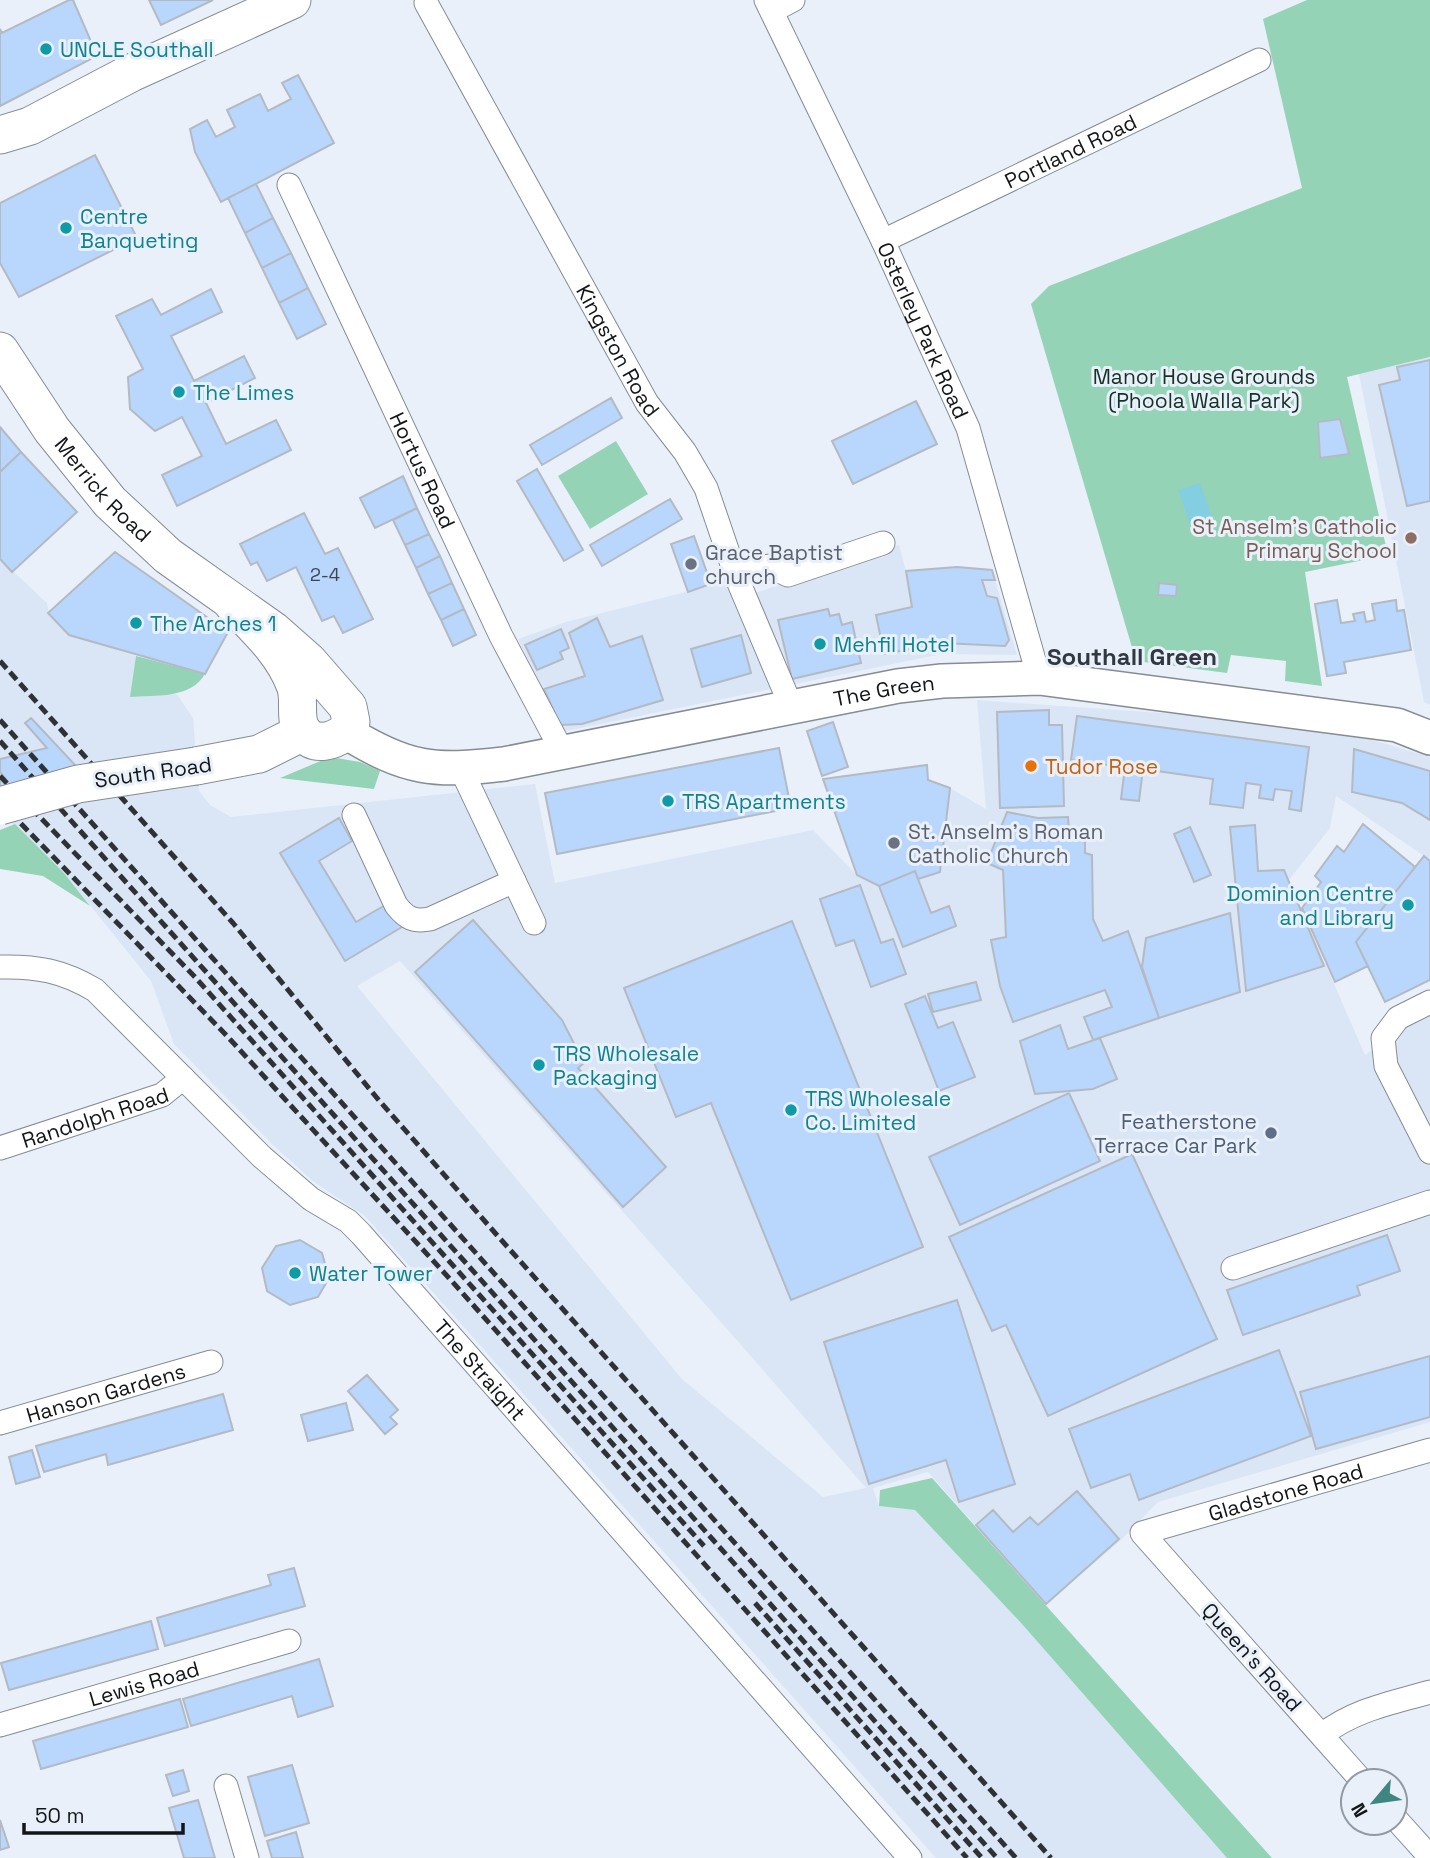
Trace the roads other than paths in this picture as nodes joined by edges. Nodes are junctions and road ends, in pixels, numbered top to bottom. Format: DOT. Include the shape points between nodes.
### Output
graph roads {
  1 [pos="292,0"];
  2 [pos="793,0"];
  3 [pos="426,4"];
  4 [pos="769,5"];
  5 [pos="1259,60"];
  6 [pos="0,135"];
  7 [pos="289,186"];
  8 [pos="883,241"];
  9 [pos="0,351"];
  10 [pos="883,543"];
  11 [pos="736,576"];
  12 [pos="232,603"];
  13 [pos="1039,678"];
  14 [pos="335,692"];
  15 [pos="791,706"];
  16 [pos="301,719"];
  17 [pos="346,732"];
  18 [pos="1430,738"];
  19 [pos="562,751"];
  20 [pos="461,769"];
  21 [pos="0,806"];
  22 [pos="354,816"];
  23 [pos="514,881"];
  24 [pos="534,923"];
  25 [pos="0,967"];
  26 [pos="1430,1002"];
  27 [pos="183,1078"];
  28 [pos="0,1148"];
  29 [pos="1430,1152"];
  30 [pos="1430,1202"];
  31 [pos="1233,1268"];
  32 [pos="211,1362"];
  33 [pos="0,1423"];
  34 [pos="1430,1450"];
  35 [pos="1142,1533"];
  36 [pos="289,1641"];
  37 [pos="1430,1692"];
  38 [pos="0,1725"];
  39 [pos="1322,1735"];
  40 [pos="1350,1767"];
  41 [pos="226,1786"];
  42 [pos="1409,1834"];
  43 [pos="908,1856"];
  44 [pos="1430,1857"];
  45 [pos="247,1858"];
  1 -- 6 [label="main road" via="131,73 30,126"];
  2 -- 4 [label="street"];
  3 -- 11 [label="street, Kingston Road" via="647,403 706,488"];
  4 -- 8 [label="street, Osterley Park Road"];
  5 -- 8 [label="street, Portland Road"];
  7 -- 19 [label="street, Hortus Road" via="501,636"];
  8 -- 13 [label="street, Osterley Park Road" via="968,429"];
  9 -- 12 [label="main road, Merrick Road" via="78,465 110,502 168,556"];
  10 -- 11 [label="street" via="788,575 769,566"];
  11 -- 15 [label="street, Kingston Road"];
  12 -- 14 [label="main road, Merrick Road" via="274,631"];
  12 -- 16 [label="main road, Merrick Road" via="288,669"];
  13 -- 15 [label="street, The Green" via="898,686"];
  13 -- 18 [label="street, The Green" via="1397,725"];
  14 -- 16 [label="main road" via="320,690 308,695"];
  14 -- 17 [label="main road" via="348,707 351,722"];
  15 -- 19 [label="street, The Green"];
  16 -- 17 [label="main road" via="312,740 324,743"];
  16 -- 21 [label="main road, South Road, bridge" via="259,754 78,784"];
  17 -- 20 [label="street, The Green" via="374,750 412,765"];
  19 -- 20 [label="street, The Green"];
  20 -- 23 [label="street"];
  22 -- 23 [label="street" via="396,905 416,922"];
  23 -- 24 [label="street"];
  25 -- 27 [label="street, The Straight" via="42,967 74,977 95,990"];
  26 -- 29 [label="street" via="1398,1017 1382,1038 1387,1066"];
  27 -- 28 [label="street, Randolph Road" via="162,1095"];
  27 -- 43 [label="street, The Straight" via="296,1187 361,1234"];
  30 -- 31 [label="street"];
  32 -- 33 [label="street, Hanson Gardens"];
  34 -- 35 [label="street, Gladstone Road"];
  35 -- 39 [label="street, Queen's Road"];
  36 -- 38 [label="street, Lewis Road"];
  37 -- 39 [label="street" via="1357,1713"];
  39 -- 40 [label="street, Queen's Road"];
  41 -- 45 [label="street"];
  42 -- 44 [label="street"];
}
